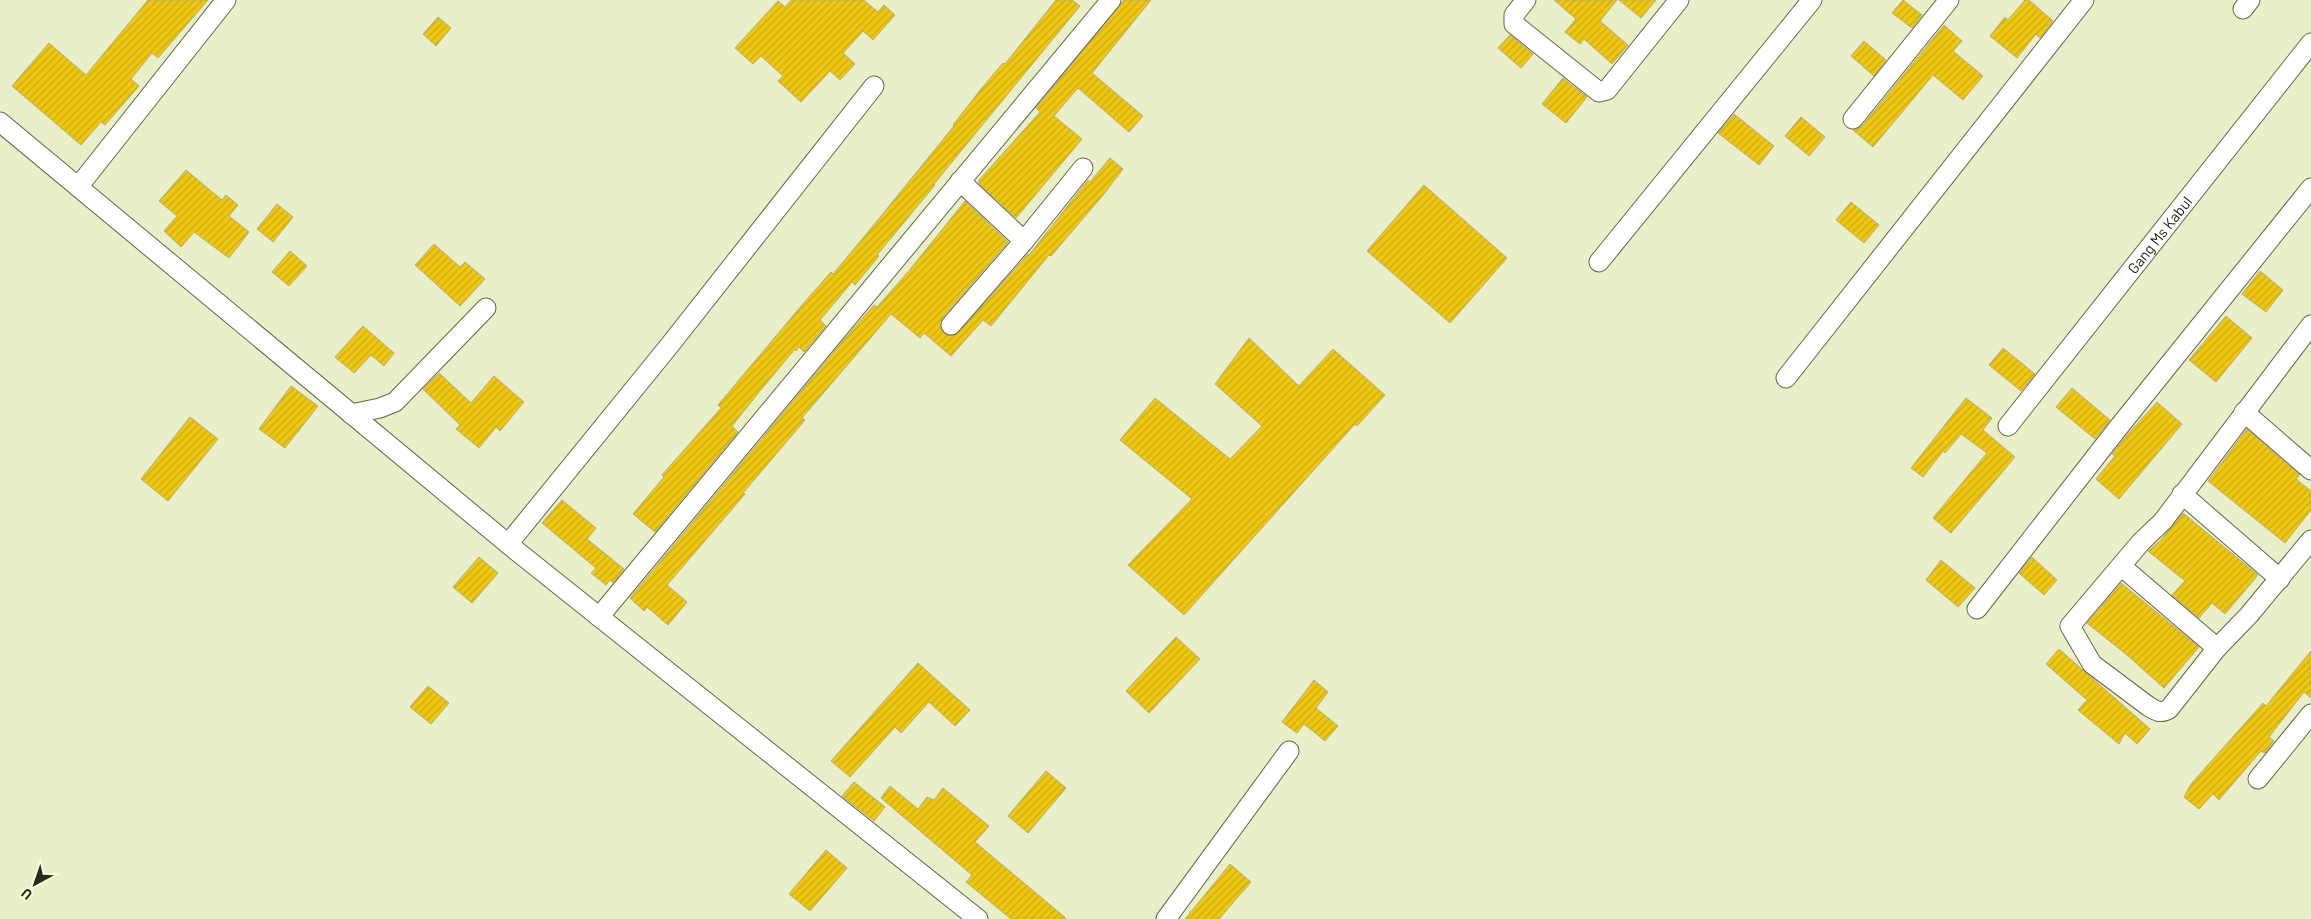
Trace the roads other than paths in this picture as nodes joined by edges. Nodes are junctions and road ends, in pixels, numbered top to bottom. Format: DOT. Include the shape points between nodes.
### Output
graph roads {
  1 [pos="226,0"];
  2 [pos="1111,0"];
  3 [pos="1526,0"];
  4 [pos="1812,0"];
  5 [pos="1949,0"];
  6 [pos="2084,0"];
  7 [pos="1676,1"];
  8 [pos="2311,43"];
  9 [pos="874,86"];
  10 [pos="1853,118"];
  11 [pos="0,122"];
  12 [pos="1083,168"];
  13 [pos="960,181"];
  14 [pos="78,187"];
  15 [pos="2311,188"];
  16 [pos="1024,241"];
  17 [pos="1599,262"];
  18 [pos="486,308"];
  19 [pos="951,325"];
  20 [pos="2311,325"];
  21 [pos="1786,378"];
  22 [pos="2244,412"];
  23 [pos="351,414"];
  24 [pos="2008,426"];
  25 [pos="2311,470"];
  26 [pos="2182,494"];
  27 [pos="2311,540"];
  28 [pos="508,544"];
  29 [pos="2121,566"];
  30 [pos="2280,579"];
  31 [pos="1977,609"];
  32 [pos="598,617"];
  33 [pos="2217,648"];
  34 [pos="2311,714"];
  35 [pos="1289,751"];
  36 [pos="2258,780"];
  37 [pos="978,919"];
  38 [pos="1166,919"];
  1 -- 14 [label="street"];
  2 -- 13 [label="street"];
  3 -- 7 [label="street" via="1514,15 1514,24 1599,92 1607,90"];
  4 -- 17 [label="street"];
  5 -- 10 [label="street"];
  6 -- 21 [label="street"];
  8 -- 24 [label="street, Gang Ms Kabul"];
  9 -- 28 [label="street" via="670,346"];
  11 -- 14 [label="street"];
  12 -- 16 [label="street"];
  13 -- 16 [label="street"];
  13 -- 32 [label="street"];
  14 -- 23 [label="street"];
  15 -- 31 [label="street"];
  16 -- 19 [label="street"];
  18 -- 23 [label="street" via="395,402"];
  20 -- 22 [label="street"];
  22 -- 25 [label="street"];
  22 -- 26 [label="street"];
  23 -- 28 [label="street"];
  26 -- 29 [label="street"];
  26 -- 30 [label="street"];
  27 -- 30 [label="street"];
  28 -- 32 [label="street"];
  29 -- 33 [label="street"];
  29 -- 33 [label="street" via="2070,626 2092,664 2161,713 2169,708"];
  30 -- 33 [label="street"];
  32 -- 37 [label="street"];
  34 -- 36 [label="street"];
  35 -- 38 [label="street"];
}
